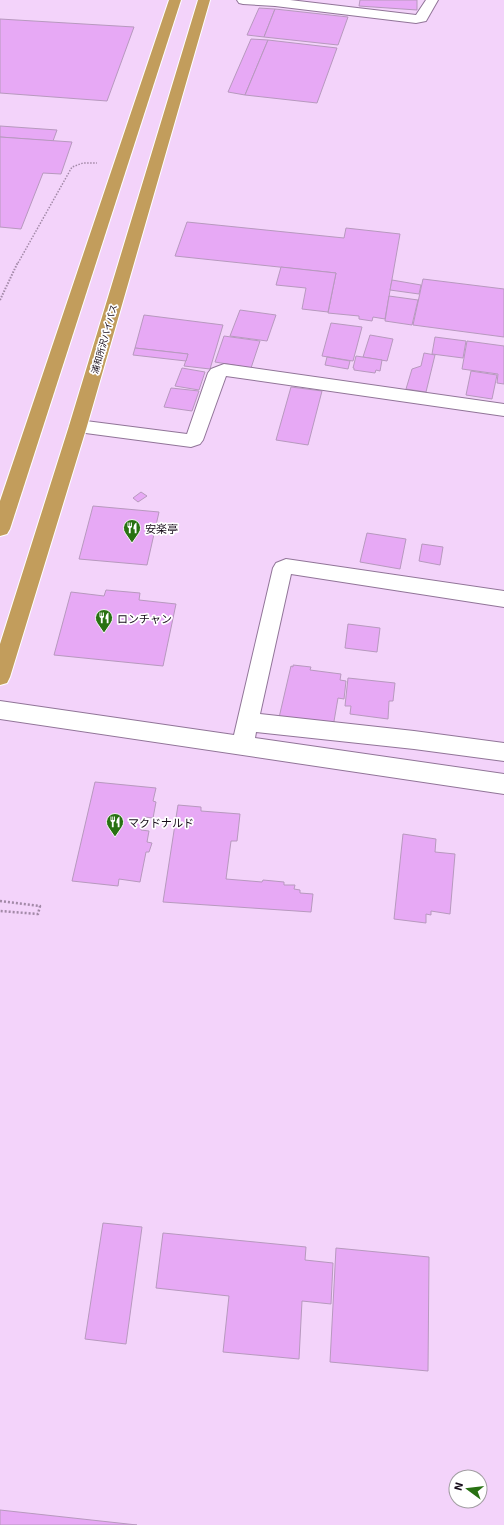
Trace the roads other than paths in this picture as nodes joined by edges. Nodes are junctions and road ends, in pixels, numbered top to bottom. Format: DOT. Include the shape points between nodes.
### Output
graph roads {
  1 [pos="175,0"];
  2 [pos="204,0"];
  3 [pos="243,0"];
  4 [pos="432,0"];
  5 [pos="504,410"];
  6 [pos="78,426"];
  7 [pos="0,530"];
  8 [pos="504,599"];
  9 [pos="0,677"];
  10 [pos="0,710"];
  11 [pos="248,722"];
  12 [pos="242,746"];
  13 [pos="504,752"];
  14 [pos="504,784"];
  1 -- 7 [label="highway"];
  2 -- 6 [label="highway, 浦和所沢バイパス"];
  3 -- 4 [label="street" via="416,19 421,18"];
  5 -- 6 [label="street" via="224,370 217,373 194,440"];
  6 -- 9 [label="highway, 浦和所沢バイパス"];
  8 -- 11 [label="street" via="286,566 283,568"];
  10 -- 12 [label="street"];
  11 -- 12 [label="street"];
  11 -- 13 [label="street"];
  12 -- 14 [label="street"];
}
